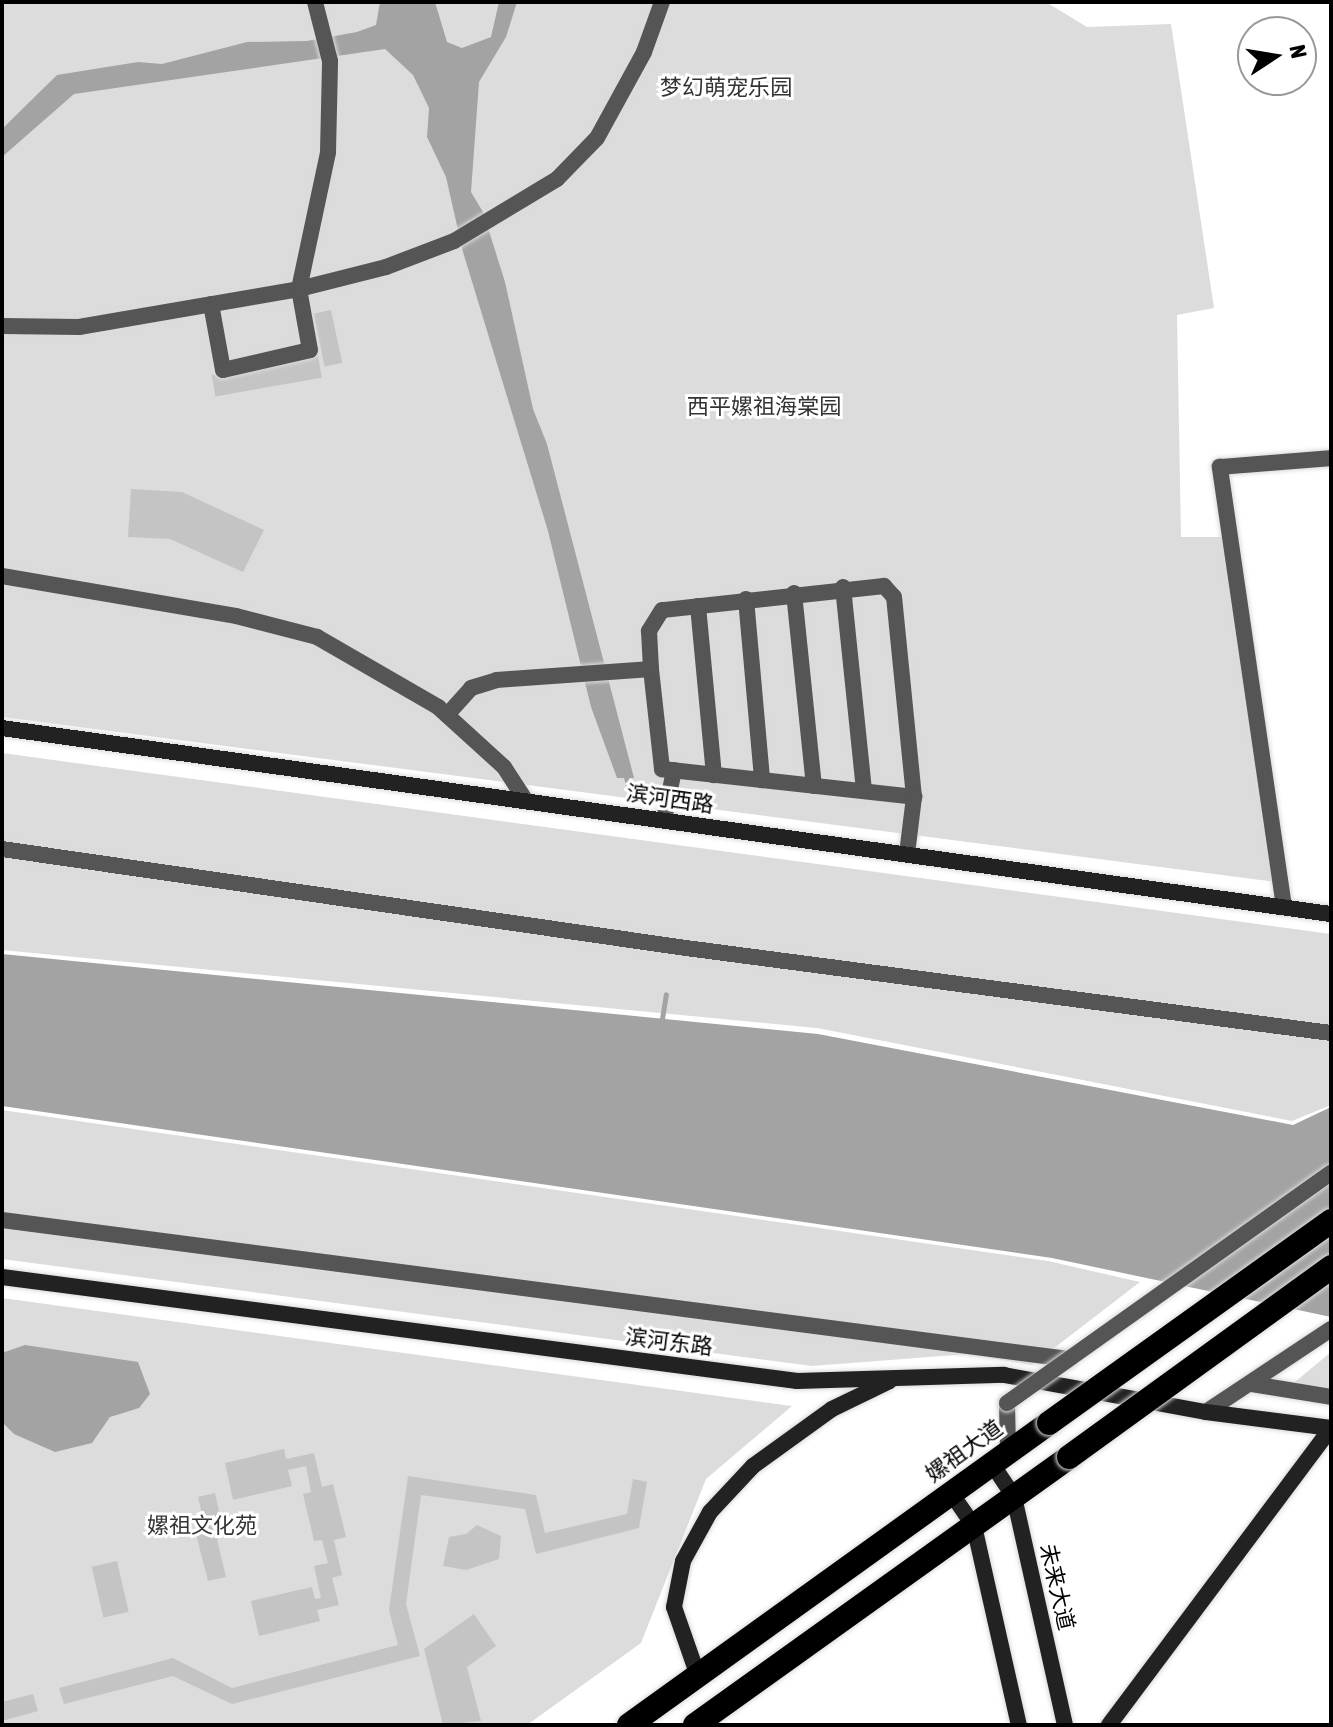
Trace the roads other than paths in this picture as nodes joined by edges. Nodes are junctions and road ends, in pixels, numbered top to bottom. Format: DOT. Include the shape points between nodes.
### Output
graph roads {
  1 [pos="315,2"];
  2 [pos="662,2"];
  3 [pos="299,289"];
  4 [pos="211,304"];
  5 [pos="2,326"];
  6 [pos="1331,458"];
  7 [pos="2,576"];
  8 [pos="843,587"];
  9 [pos="794,593"];
  10 [pos="746,599"];
  11 [pos="698,606"];
  12 [pos="651,669"];
  13 [pos="447,715"];
  14 [pos="2,728"];
  15 [pos="674,770"];
  16 [pos="714,775"];
  17 [pos="762,780"];
  18 [pos="814,786"];
  19 [pos="864,791"];
  20 [pos="914,797"];
  21 [pos="526,801"];
  22 [pos="664,820"];
  23 [pos="2,849"];
  24 [pos="907,854"];
  25 [pos="1284,907"];
  26 [pos="1331,914"];
  27 [pos="1331,1033"];
  28 [pos="1331,1173"];
  29 [pos="2,1220"];
  30 [pos="1331,1221"];
  31 [pos="1331,1267"];
  32 [pos="2,1277"];
  33 [pos="1331,1329"];
  34 [pos="1068,1359"];
  35 [pos="895,1378"];
  36 [pos="1252,1384"];
  37 [pos="1331,1397"];
  38 [pos="1206,1412"];
  39 [pos="1331,1428"];
  40 [pos="1000,1458"];
  41 [pos="951,1493"];
  42 [pos="1014,1497"];
  43 [pos="974,1526"];
  44 [pos="698,1676"];
  45 [pos="629,1725"];
  46 [pos="695,1725"];
  47 [pos="1019,1725"];
  48 [pos="1065,1725"];
  49 [pos="1109,1725"];
  1 -- 3 [label="street" via="330,61 328,152"];
  2 -- 3 [label="street" via="644,52 597,138 557,179 454,241 386,267"];
  3 -- 4 [label="street"];
  3 -- 4 [label="street" via="310,350 223,370"];
  4 -- 5 [label="street" via="79,327"];
  6 -- 25 [label="street" via="1220,467"];
  7 -- 13 [label="street" via="236,616 317,637 385,671"];
  8 -- 9 [label="street"];
  8 -- 19 [label="street"];
  8 -- 20 [label="street" via="884,586 894,597"];
  9 -- 10 [label="street"];
  9 -- 18 [label="street"];
  10 -- 11 [label="street"];
  10 -- 17 [label="street"];
  11 -- 12 [label="street" via="662,610 655,617 649,631"];
  11 -- 16 [label="street"];
  12 -- 13 [label="street" via="497,680 471,688"];
  12 -- 15 [label="street" via="662,769"];
  13 -- 21 [label="street" via="504,767"];
  14 -- 21 [label="street, 滨河西路"];
  15 -- 16 [label="street"];
  15 -- 22 [label="street"];
  16 -- 17 [label="street"];
  17 -- 18 [label="street"];
  18 -- 19 [label="street"];
  19 -- 20 [label="street"];
  20 -- 24 [label="street"];
  21 -- 22 [label="street, 滨河西路"];
  22 -- 24 [label="street, 滨河西路"];
  23 -- 27 [label="street" via="672,946"];
  24 -- 25 [label="street, 滨河西路"];
  25 -- 26 [label="street, 滨河西路"];
  28 -- 34 [label="street, bridge"];
  29 -- 34 [label="street"];
  30 -- 40 [label="highway, 嫘祖大道, bridge"];
  31 -- 42 [label="highway, bridge"];
  32 -- 35 [label="street, 滨河东路" via="797,1381"];
  33 -- 36 [label="street"];
  34 -- 40 [label="street, bridge" via="1007,1403"];
  35 -- 38 [label="street, 滨河东路" via="1004,1375"];
  35 -- 44 [label="street" via="832,1409 753,1466 710,1512 683,1561 674,1607"];
  36 -- 37 [label="street"];
  36 -- 38 [label="street"];
  38 -- 39 [label="street, 滨河东路"];
  39 -- 49 [label="street"];
  40 -- 41 [label="highway, 嫘祖大道"];
  40 -- 42 [label="street, 未来大道"];
  41 -- 43 [label="street"];
  41 -- 44 [label="highway, 嫘祖大道"];
  42 -- 43 [label="highway"];
  42 -- 48 [label="street, 未来大道"];
  43 -- 46 [label="highway"];
  43 -- 47 [label="street"];
  44 -- 45 [label="highway, 嫘祖大道"];
}
